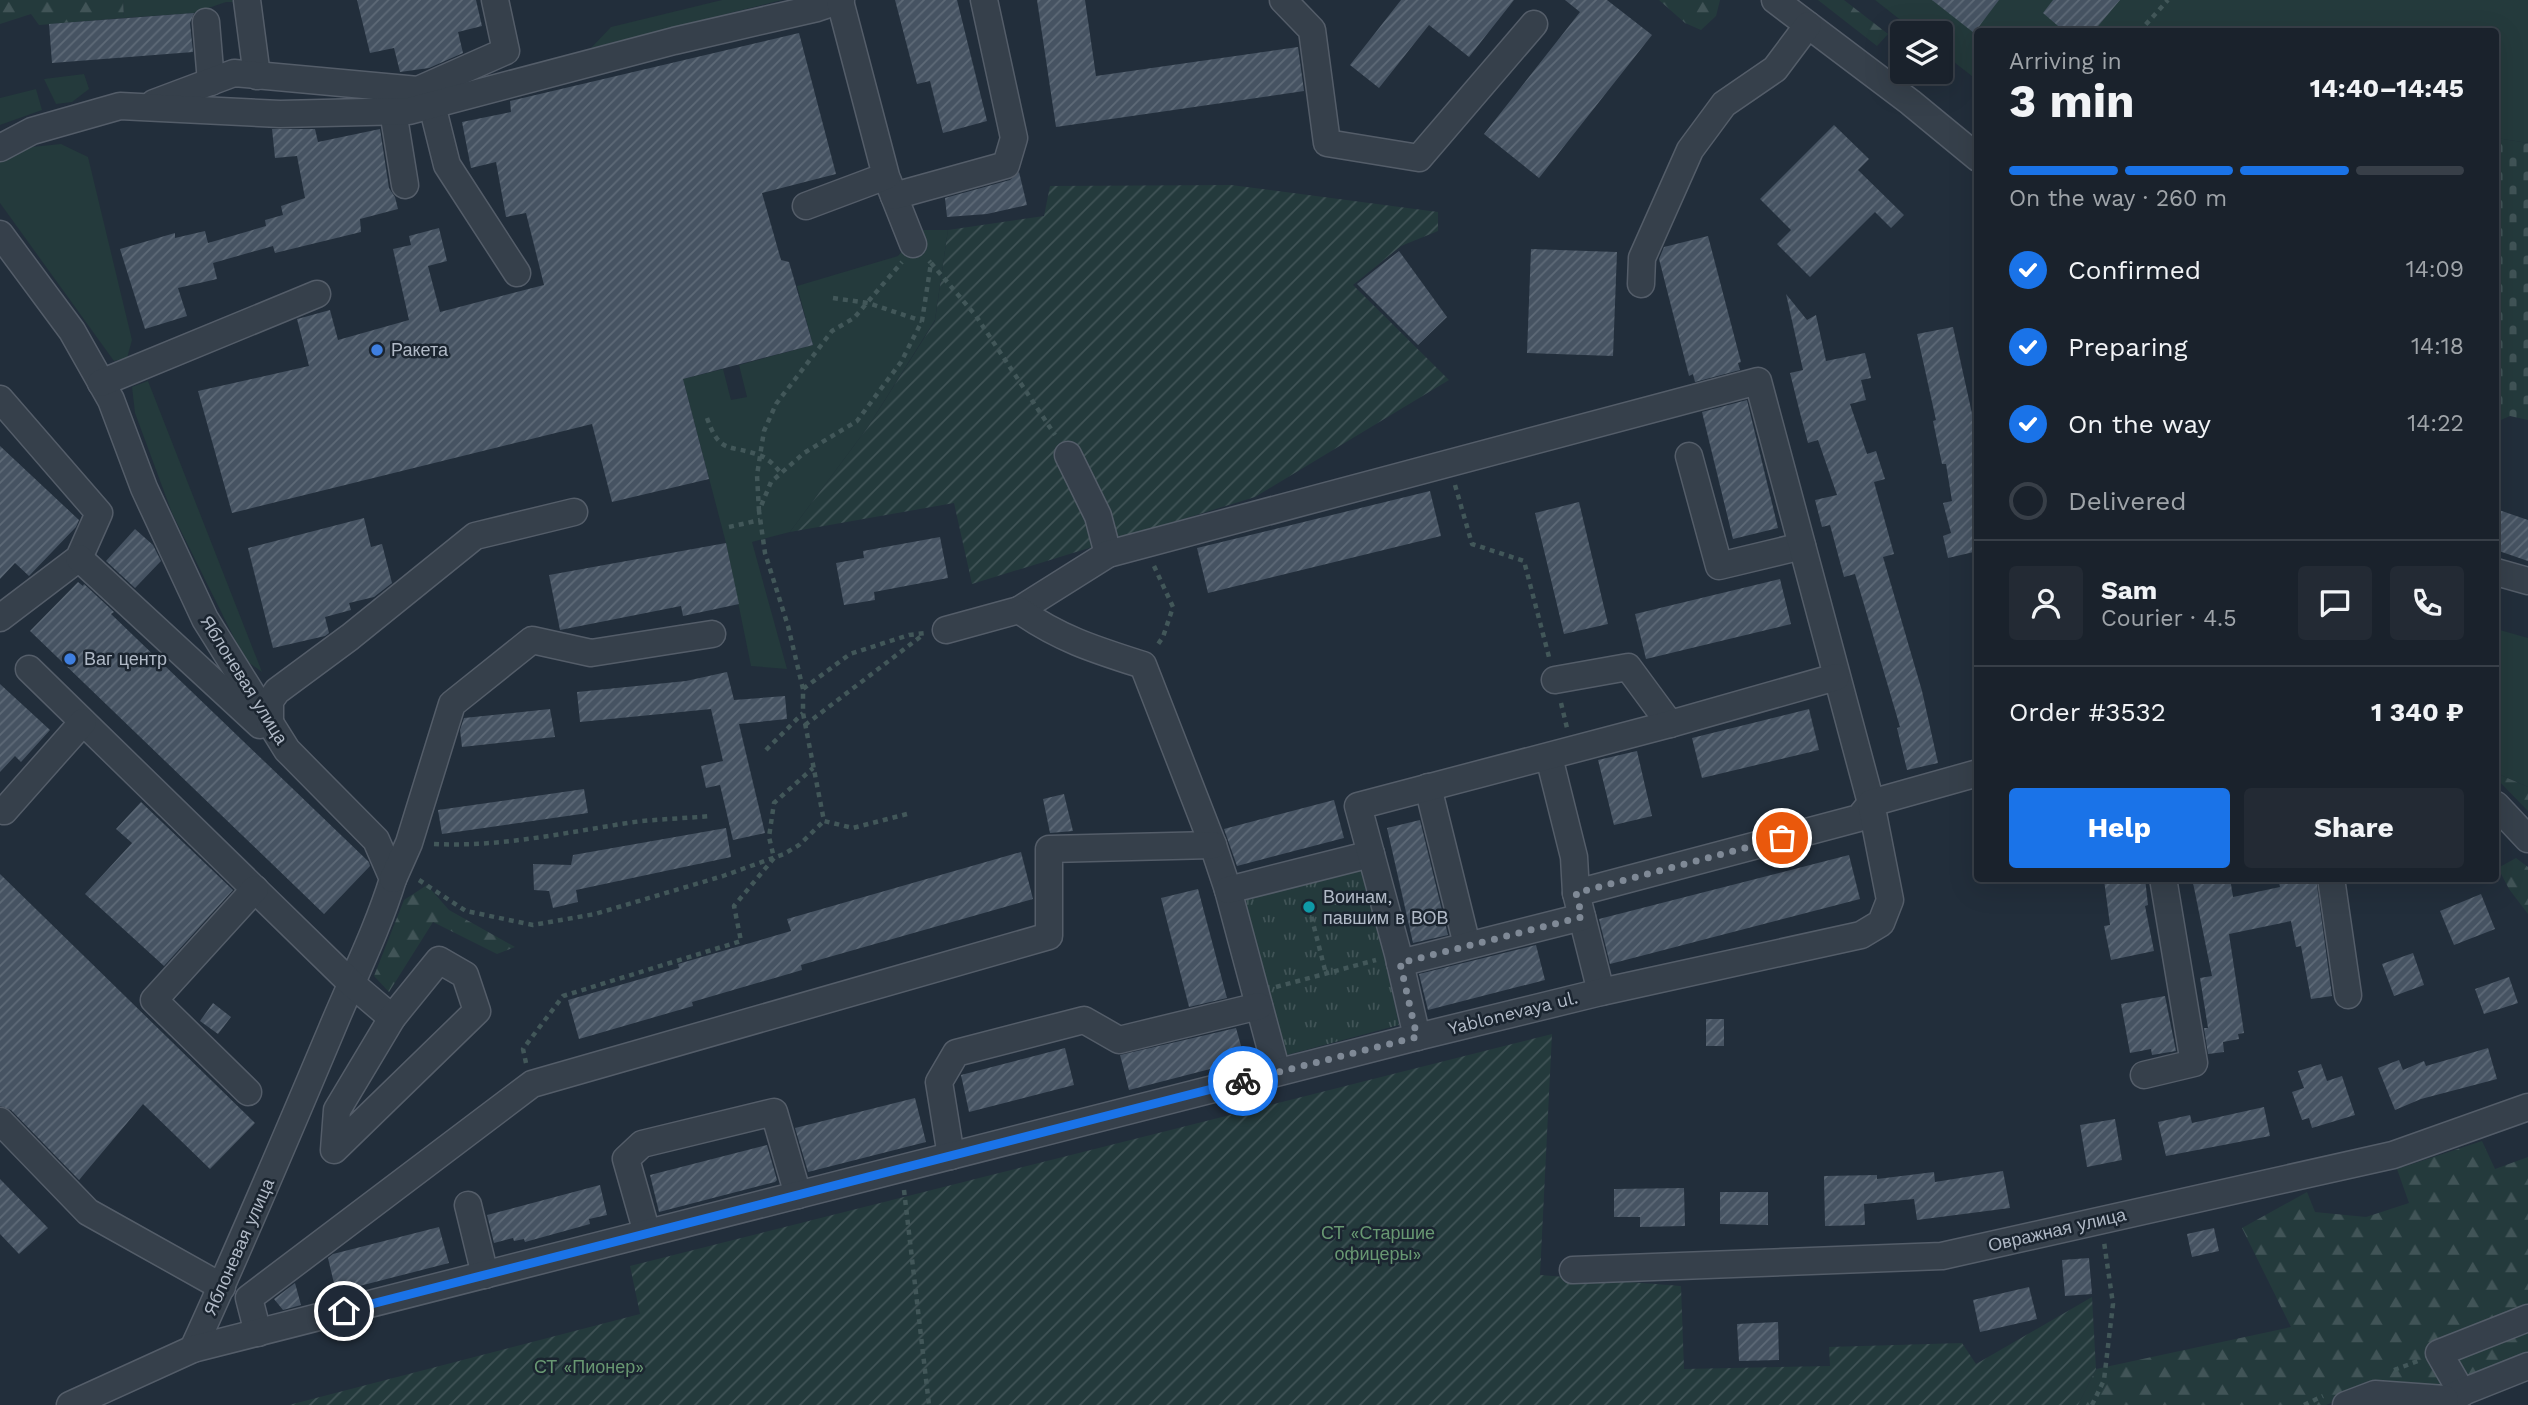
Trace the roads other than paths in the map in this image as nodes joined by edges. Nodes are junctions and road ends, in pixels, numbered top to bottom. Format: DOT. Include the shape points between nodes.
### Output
graph roads {
  1 [pos="247,0"];
  2 [pos="495,0"];
  3 [pos="840,0"];
  4 [pos="984,0"];
  5 [pos="1283,0"];
  6 [pos="1775,0"];
  7 [pos="206,22"];
  8 [pos="1534,24"];
  9 [pos="1808,25"];
  10 [pos="257,76"];
  11 [pos="211,82"];
  12 [pos="432,106"];
  13 [pos="143,107"];
  14 [pos="393,111"];
  15 [pos="0,148"];
  16 [pos="1974,155"];
  17 [pos="405,185"];
  18 [pos="890,186"];
  19 [pos="806,206"];
  20 [pos="0,234"];
  21 [pos="922,253"];
  22 [pos="517,273"];
  23 [pos="1641,284"];
  24 [pos="317,294"];
  25 [pos="101,383"];
  26 [pos="0,399"];
  27 [pos="1068,455"];
  28 [pos="1689,456"];
  29 [pos="574,512"];
  30 [pos="1802,546"];
  31 [pos="1108,554"];
  32 [pos="79,558"];
  33 [pos="2499,573"];
  34 [pos="2528,581"];
  35 [pos="1019,610"];
  36 [pos="0,618"];
  37 [pos="936,631"];
  38 [pos="712,634"];
  39 [pos="29,669"];
  40 [pos="1836,677"];
  41 [pos="1555,680"];
  42 [pos="83,722"];
  43 [pos="270,723"];
  44 [pos="1670,724"];
  45 [pos="287,750"];
  46 [pos="1561,753"];
  47 [pos="1974,774"];
  48 [pos="1428,787"];
  49 [pos="1871,803"];
  50 [pos="2499,808"];
  51 [pos="4,811"];
  52 [pos="2528,839"];
  53 [pos="1213,845"];
  54 [pos="1371,854"];
  55 [pos="401,861"];
  56 [pos="2164,882"];
  57 [pos="2332,882"];
  58 [pos="255,889"];
  59 [pos="1228,890"];
  60 [pos="1579,905"];
  61 [pos="1467,946"];
  62 [pos="1399,959"];
  63 [pos="351,983"];
  64 [pos="1601,992"];
  65 [pos="2348,995"];
  66 [pos="1257,999"];
  67 [pos="392,1018"];
  68 [pos="1417,1037"];
  69 [pos="1277,1072"];
  70 [pos="2144,1074"];
  71 [pos="248,1092"];
  72 [pos="2528,1107"];
  73 [pos="0,1121"];
  74 [pos="951,1156"];
  75 [pos="798,1195"];
  76 [pos="468,1205"];
  77 [pos="647,1233"];
  78 [pos="1573,1270"];
  79 [pos="485,1275"];
  80 [pos="222,1287"];
  81 [pos="2528,1318"];
  82 [pos="258,1333"];
  83 [pos="193,1349"];
  84 [pos="2528,1366"];
  85 [pos="2451,1399"];
  86 [pos="70,1405"];
  87 [pos="2346,1405"];
  1 -- 10 [label="street"];
  2 -- 10 [label="street" via="506,51 418,90"];
  3 -- 12 [label="street"];
  3 -- 18 [label="street"];
  4 -- 18 [label="street" via="1014,138 1006,165"];
  5 -- 8 [label="street" via="1312,30 1327,143 1419,158"];
  6 -- 9 [label="street"];
  7 -- 11 [label="street"];
  9 -- 16 [label="street"];
  9 -- 23 [label="street" via="1775,69 1724,104 1689,150 1642,258"];
  10 -- 11 [label="street" via="234,73"];
  11 -- 13 [label="street"];
  12 -- 14 [label="street"];
  12 -- 22 [label="street" via="447,165"];
  13 -- 14 [label="street" via="280,114"];
  13 -- 15 [label="street" via="120,106 32,131"];
  14 -- 17 [label="street"];
  18 -- 19 [label="street"];
  18 -- 21 [label="street"];
  20 -- 25 [label="street, Яблоневая улица" via="72,331"];
  24 -- 25 [label="street"];
  25 -- 43 [label="street, Яблоневая улица" via="205,619"];
  26 -- 32 [label="street" via="99,513"];
  27 -- 31 [label="street" via="1098,516"];
  28 -- 30 [label="street" via="1718,566"];
  29 -- 43 [label="street" via="475,536 276,691 270,701"];
  30 -- 31 [label="street, Yablonevaya ul." via="1758,381"];
  30 -- 40 [label="street, Yablonevaya ul."];
  31 -- 35 [label="street"];
  32 -- 36 [label="street"];
  32 -- 45 [label="street"];
  33 -- 34 [label="street"];
  35 -- 37 [label="street"];
  35 -- 53 [label="street" via="1075,643 1143,665"];
  38 -- 55 [label="street" via="591,653 532,640 452,704"];
  39 -- 42 [label="street"];
  40 -- 44 [label="street"];
  40 -- 49 [label="street, Yablonevaya ul."];
  41 -- 44 [label="street" via="1628,667"];
  42 -- 51 [label="street"];
  42 -- 58 [label="street"];
  43 -- 45 [label="street, Яблоневая улица"];
  44 -- 46 [label="street"];
  45 -- 55 [label="street, Яблоневая улица"];
  46 -- 48 [label="street"];
  46 -- 60 [label="street"];
  47 -- 49 [label="street"];
  48 -- 54 [label="street" via="1358,806"];
  48 -- 61 [label="street"];
  49 -- 60 [label="street" via="1859,817"];
  49 -- 64 [label="street, Yablonevaya ul." via="1890,900 1881,923 1861,935"];
  50 -- 52 [label="street"];
  53 -- 59 [label="street"];
  53 -- 82 [label="street" via="1049,849 1049,936 532,1084 249,1298"];
  54 -- 59 [label="street"];
  54 -- 62 [label="street"];
  55 -- 63 [label="street, Яблоневая улица"];
  56 -- 70 [label="street" via="2194,1063"];
  57 -- 65 [label="street"];
  58 -- 63 [label="street"];
  58 -- 71 [label="street" via="154,1000"];
  59 -- 66 [label="street"];
  60 -- 61 [label="street"];
  60 -- 64 [label="street"];
  61 -- 62 [label="street"];
  62 -- 68 [label="street"];
  63 -- 67 [label="street"];
  63 -- 80 [label="street, Яблоневая улица"];
  64 -- 68 [label="street, Yablonevaya ul."];
  66 -- 69 [label="street"];
  66 -- 74 [label="street" via="1119,1040 1084,1020 956,1053 939,1082"];
  67 -- 67 [label="street" via="337,1110 334,1150 477,1011 465,975 439,960"];
  68 -- 69 [label="street, Yablonevaya ul."];
  69 -- 74 [label="street, Yablonevaya ul."];
  72 -- 78 [label="street, Овражная улица" via="2393,1155 1942,1256"];
  73 -- 80 [label="street" via="88,1212"];
  74 -- 75 [label="street, Yablonevaya ul."];
  75 -- 77 [label="street, Yablonevaya ul."];
  75 -- 77 [label="street" via="774,1112 642,1144 626,1159"];
  76 -- 79 [label="street"];
  77 -- 79 [label="street, Yablonevaya ul."];
  79 -- 82 [label="street, Yablonevaya ul."];
  80 -- 83 [label="street, Яблоневая улица"];
  81 -- 85 [label="street" via="2439,1353"];
  82 -- 83 [label="street, Yablonevaya ul."];
  83 -- 86 [label="street, Yablonevaya ul."];
  84 -- 85 [label="street"];
  85 -- 87 [label="street" via="2375,1394"];
}
